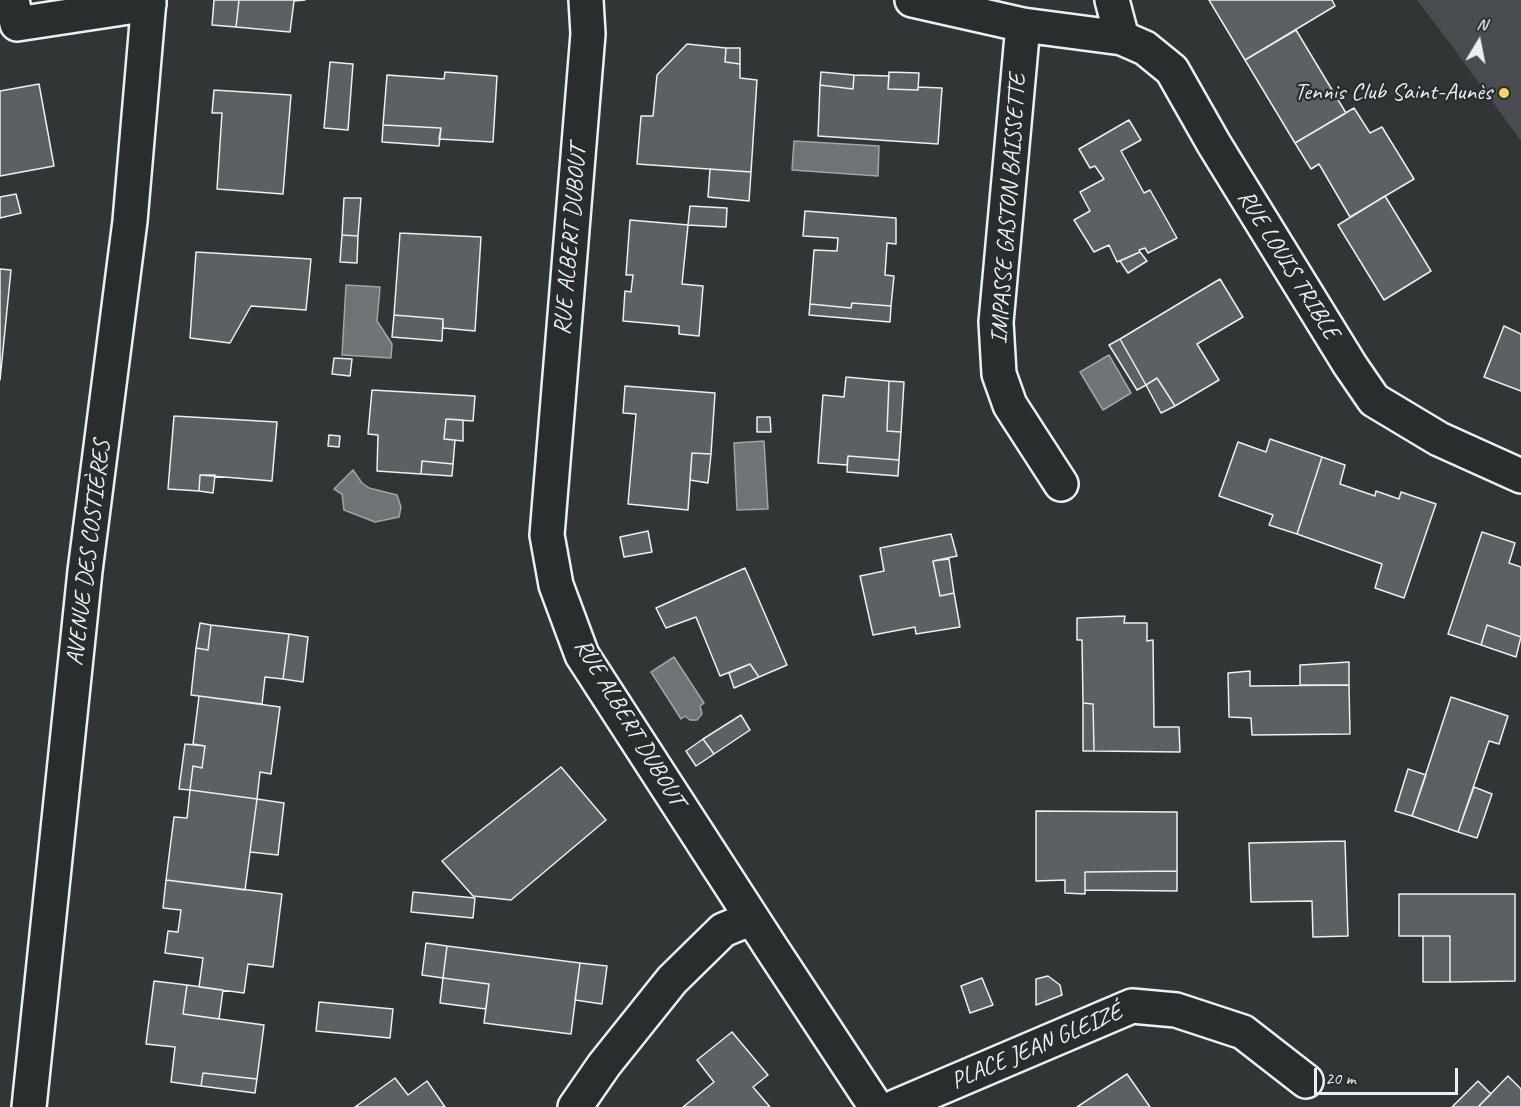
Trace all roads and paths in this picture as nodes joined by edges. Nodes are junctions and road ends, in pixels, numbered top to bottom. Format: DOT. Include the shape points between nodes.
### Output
graph roads {
  1 [pos="12,0"];
  2 [pos="912,0"];
  3 [pos="1112,0"];
  4 [pos="594,1"];
  5 [pos="149,2"];
  6 [pos="1023,25"];
  7 [pos="1122,38"];
  8 [pos="1521,476"];
  9 [pos="1060,484"];
  10 [pos="752,918"];
  11 [pos="1306,1081"];
  12 [pos="29,1107"];
  13 [pos="575,1107"];
  14 [pos="876,1107"];
  15 [pos="895,1107"];
  1 -- 5 [label="street" via="17,24"];
  2 -- 6 [label="street, RUE LOUIS TRIBLE"];
  3 -- 7 [label="street"];
  4 -- 10 [label="street, RUE ALBERT DUBOUT" via="588,34 547,535 556,585 582,655"];
  5 -- 12 [label="street, AVENUE DES COSTIÈRES" via="130,221 87,559"];
  6 -- 7 [label="street, RUE LOUIS TRIBLE"];
  6 -- 9 [label="street, IMPASSE GASTON BAISSETTE" via="996,322 999,374 1010,405"];
  7 -- 8 [label="street, RUE LOUIS TRIBLE" via="1145,48 1172,70 1374,400 1439,439"];
  10 -- 13 [label="street" via="723,930 672,980"];
  10 -- 14 [label="street, RUE ALBERT DUBOUT"];
  11 -- 15 [label="street, PLACE JEAN GLEIZÉ" via="1243,1032 1176,1010 1132,1006"];
}
